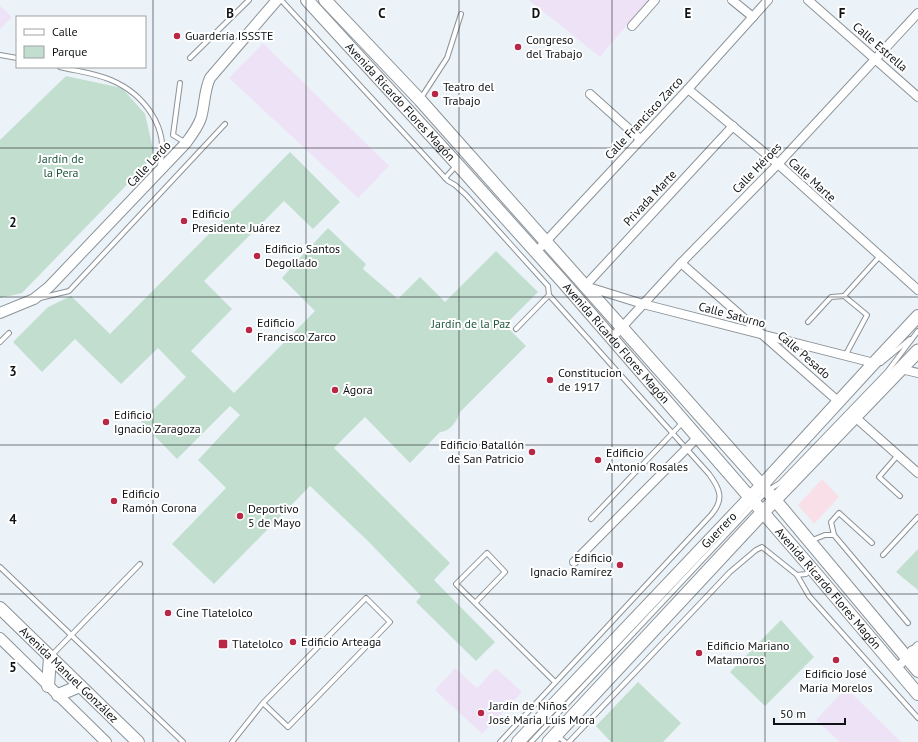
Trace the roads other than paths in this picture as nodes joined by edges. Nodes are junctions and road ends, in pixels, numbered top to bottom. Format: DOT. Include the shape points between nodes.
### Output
graph roads {
  1 [pos="249,0"];
  2 [pos="277,0"];
  3 [pos="281,0"];
  4 [pos="306,0"];
  5 [pos="325,0"];
  6 [pos="655,0"];
  7 [pos="732,0"];
  8 [pos="768,0"];
  9 [pos="808,0"];
  10 [pos="918,13"];
  11 [pos="461,14"];
  12 [pos="753,17"];
  13 [pos="632,26"];
  14 [pos="0,55"];
  15 [pos="16,58"];
  16 [pos="190,58"];
  17 [pos="875,60"];
  18 [pos="64,68"];
  19 [pos="180,83"];
  20 [pos="688,89"];
  21 [pos="590,94"];
  22 [pos="918,97"];
  23 [pos="420,100"];
  24 [pos="225,124"];
  25 [pos="733,126"];
  26 [pos="640,139"];
  27 [pos="186,143"];
  28 [pos="778,164"];
  29 [pos="458,165"];
  30 [pos="158,174"];
  31 [pos="445,178"];
  32 [pos="546,241"];
  33 [pos="536,252"];
  34 [pos="880,257"];
  35 [pos="681,263"];
  36 [pos="585,286"];
  37 [pos="918,290"];
  38 [pos="549,296"];
  39 [pos="844,296"];
  40 [pos="34,299"];
  41 [pos="643,304"];
  42 [pos="1,311"];
  43 [pos="918,316"];
  44 [pos="808,322"];
  45 [pos="621,328"];
  46 [pos="516,329"];
  47 [pos="917,332"];
  48 [pos="9,333"];
  49 [pos="763,336"];
  50 [pos="612,338"];
  51 [pos="0,342"];
  52 [pos="918,351"];
  53 [pos="845,356"];
  54 [pos="874,363"];
  55 [pos="900,369"];
  56 [pos="918,374"];
  57 [pos="839,402"];
  58 [pos="855,417"];
  59 [pos="683,421"];
  60 [pos="672,433"];
  61 [pos="698,437"];
  62 [pos="686,448"];
  63 [pos="898,455"];
  64 [pos="742,464"];
  65 [pos="728,472"];
  66 [pos="918,473"];
  67 [pos="768,492"];
  68 [pos="900,496"];
  69 [pos="756,505"];
  70 [pos="918,517"];
  71 [pos="591,519"];
  72 [pos="834,535"];
  73 [pos="810,541"];
  74 [pos="872,543"];
  75 [pos="883,555"];
  76 [pos="574,562"];
  77 [pos="140,564"];
  78 [pos="0,567"];
  79 [pos="812,569"];
  80 [pos="797,575"];
  81 [pos="475,603"];
  82 [pos="0,608"];
  83 [pos="908,623"];
  84 [pos="71,635"];
  85 [pos="0,638"];
  86 [pos="914,653"];
  87 [pos="50,657"];
  88 [pos="896,669"];
  89 [pos="918,671"];
  90 [pos="555,682"];
  91 [pos="48,686"];
  92 [pos="80,686"];
  93 [pos="918,694"];
  94 [pos="58,695"];
  95 [pos="263,703"];
  96 [pos="918,718"];
  97 [pos="557,739"];
  98 [pos="106,742"];
  99 [pos="138,742"];
  100 [pos="182,742"];
  101 [pos="232,742"];
  102 [pos="500,742"];
  103 [pos="518,742"];
  104 [pos="531,742"];
  105 [pos="569,742"];
  1 -- 16 [label="lane"];
  2 -- 27 [label="street, Calle Lerdo" via="210,78 199,124"];
  3 -- 31 [label="lane"];
  4 -- 29 [label="main road, Avenida Ricardo Flores Magón"];
  5 -- 23 [label="main road, Avenida Ricardo Flores Magón"];
  6 -- 13 [label="street"];
  7 -- 12 [label="street"];
  8 -- 12 [label="street, Calle Francisco Zarco"];
  9 -- 17 [label="street, Calle Estrella"];
  10 -- 17 [label="street, Calle Héroes"];
  11 -- 23 [label="lane" via="448,58"];
  12 -- 20 [label="street, Calle Francisco Zarco"];
  14 -- 15 [label="lane"];
  17 -- 22 [label="street, Calle Estrella"];
  17 -- 28 [label="street, Calle Héroes"];
  18 -- 30 [label="lane" via="110,79 146,104 162,138 162,158"];
  19 -- 27 [label="lane" via="173,135"];
  20 -- 25 [label="street, Calle Marte"];
  20 -- 26 [label="street, Calle Francisco Zarco"];
  21 -- 26 [label="street"];
  23 -- 32 [label="main road, Avenida Ricardo Flores Magón"];
  24 -- 40 [label="lane" via="69,292"];
  25 -- 28 [label="street, Calle Marte"];
  25 -- 36 [label="street, Privada Marte"];
  26 -- 32 [label="street, Calle Francisco Zarco"];
  27 -- 30 [label="street, Calle Lerdo"];
  28 -- 34 [label="street, Calle Marte"];
  28 -- 35 [label="street, Calle Héroes"];
  29 -- 31 [label="lane"];
  29 -- 33 [label="main road, Avenida Ricardo Flores Magón"];
  30 -- 40 [label="street, Calle Lerdo" via="49,287"];
  31 -- 38 [label="lane" via="466,195 527,261 548,286"];
  32 -- 33 [label="street, Calle Francisco Zarco"];
  32 -- 36 [label="main road, Avenida Ricardo Flores Magón"];
  33 -- 50 [label="main road, Avenida Ricardo Flores Magón"];
  34 -- 37 [label="street, Calle Marte"];
  34 -- 39 [label="lane"];
  35 -- 41 [label="street, Calle Héroes"];
  35 -- 49 [label="street, Calle Pesado"];
  36 -- 41 [label="street, Calle Saturno"];
  36 -- 45 [label="main road, Avenida Ricardo Flores Magón"];
  38 -- 46 [label="lane"];
  38 -- 60 [label="lane"];
  39 -- 44 [label="lane" via="831,297"];
  39 -- 53 [label="lane" via="867,315"];
  40 -- 42 [label="street, Calle Lerdo"];
  41 -- 45 [label="street, Calle Héroes"];
  41 -- 49 [label="street, Calle Saturno"];
  43 -- 54 [label="main road, Guerrero"];
  45 -- 50 [label="street, Calle Héroes"];
  45 -- 64 [label="main road, Avenida Ricardo Flores Magón"];
  47 -- 67 [label="lane" via="886,372 780,483"];
  47 -- 67 [label="lane" via="878,366 774,478"];
  48 -- 51 [label="lane"];
  49 -- 53 [label="street, Calle Saturno"];
  49 -- 57 [label="street, Calle Pesado"];
  50 -- 59 [label="main road, Avenida Ricardo Flores Magón"];
  52 -- 55 [label="main road, Guerrero"];
  53 -- 54 [label="street, Calle Saturno"];
  54 -- 57 [label="main road, Guerrero"];
  55 -- 56 [label="street"];
  55 -- 58 [label="main road, Guerrero"];
  57 -- 67 [label="main road, Guerrero"];
  58 -- 63 [label="street"];
  58 -- 67 [label="main road, Guerrero"];
  59 -- 60 [label="lane"];
  59 -- 61 [label="main road, Avenida Ricardo Flores Magón"];
  60 -- 62 [label="lane"];
  60 -- 71 [label="lane"];
  61 -- 62 [label="street"];
  61 -- 65 [label="main road, Avenida Ricardo Flores Magón"];
  62 -- 76 [label="street"];
  62 -- 90 [label="lane" via="715,482 720,499 717,507"];
  63 -- 66 [label="street"];
  63 -- 68 [label="lane" via="879,477"];
  64 -- 65 [label="main road" via="738,474"];
  64 -- 67 [label="main road, Avenida Ricardo Flores Magón"];
  65 -- 69 [label="main road, Avenida Ricardo Flores Magón"];
  67 -- 69 [label="main road, Guerrero"];
  67 -- 69 [label="main road, Guerrero"];
  67 -- 73 [label="main road, Avenida Ricardo Flores Magón"];
  69 -- 79 [label="main road, Avenida Ricardo Flores Magón"];
  69 -- 97 [label="main road, Guerrero"];
  69 -- 103 [label="main road, Guerrero"];
  69 -- 104 [label="lane"];
  70 -- 75 [label="lane"];
  72 -- 73 [label="lane" via="825,535"];
  72 -- 74 [label="lane" via="831,522 839,513"];
  72 -- 83 [label="lane"];
  73 -- 86 [label="main road, Avenida Ricardo Flores Magón"];
  77 -- 84 [label="lane"];
  78 -- 84 [label="lane"];
  79 -- 80 [label="lane" via="806,574"];
  79 -- 88 [label="main road, Avenida Ricardo Flores Magón"];
  80 -- 96 [label="lane" via="809,596"];
  80 -- 105 [label="lane" via="762,547 756,550 730,572"];
  81 -- 81 [label="lane" via="456,584 487,553 505,572"];
  81 -- 90 [label="lane"];
  82 -- 87 [label="main road, Avenida Manuel González"];
  84 -- 87 [label="lane"];
  84 -- 100 [label="lane"];
  85 -- 91 [label="street"];
  86 -- 88 [label="street"];
  86 -- 89 [label="main road, Avenida Ricardo Flores Magón"];
  87 -- 91 [label="main road"];
  87 -- 92 [label="main road, Avenida Manuel González"];
  88 -- 93 [label="main road, Avenida Ricardo Flores Magón"];
  90 -- 102 [label="lane"];
  91 -- 94 [label="street"];
  92 -- 94 [label="main road"];
  92 -- 99 [label="main road, Avenida Manuel González"];
  94 -- 98 [label="street"];
  95 -- 95 [label="lane" via="366,598 390,622 288,727"];
  95 -- 101 [label="lane"];
}
